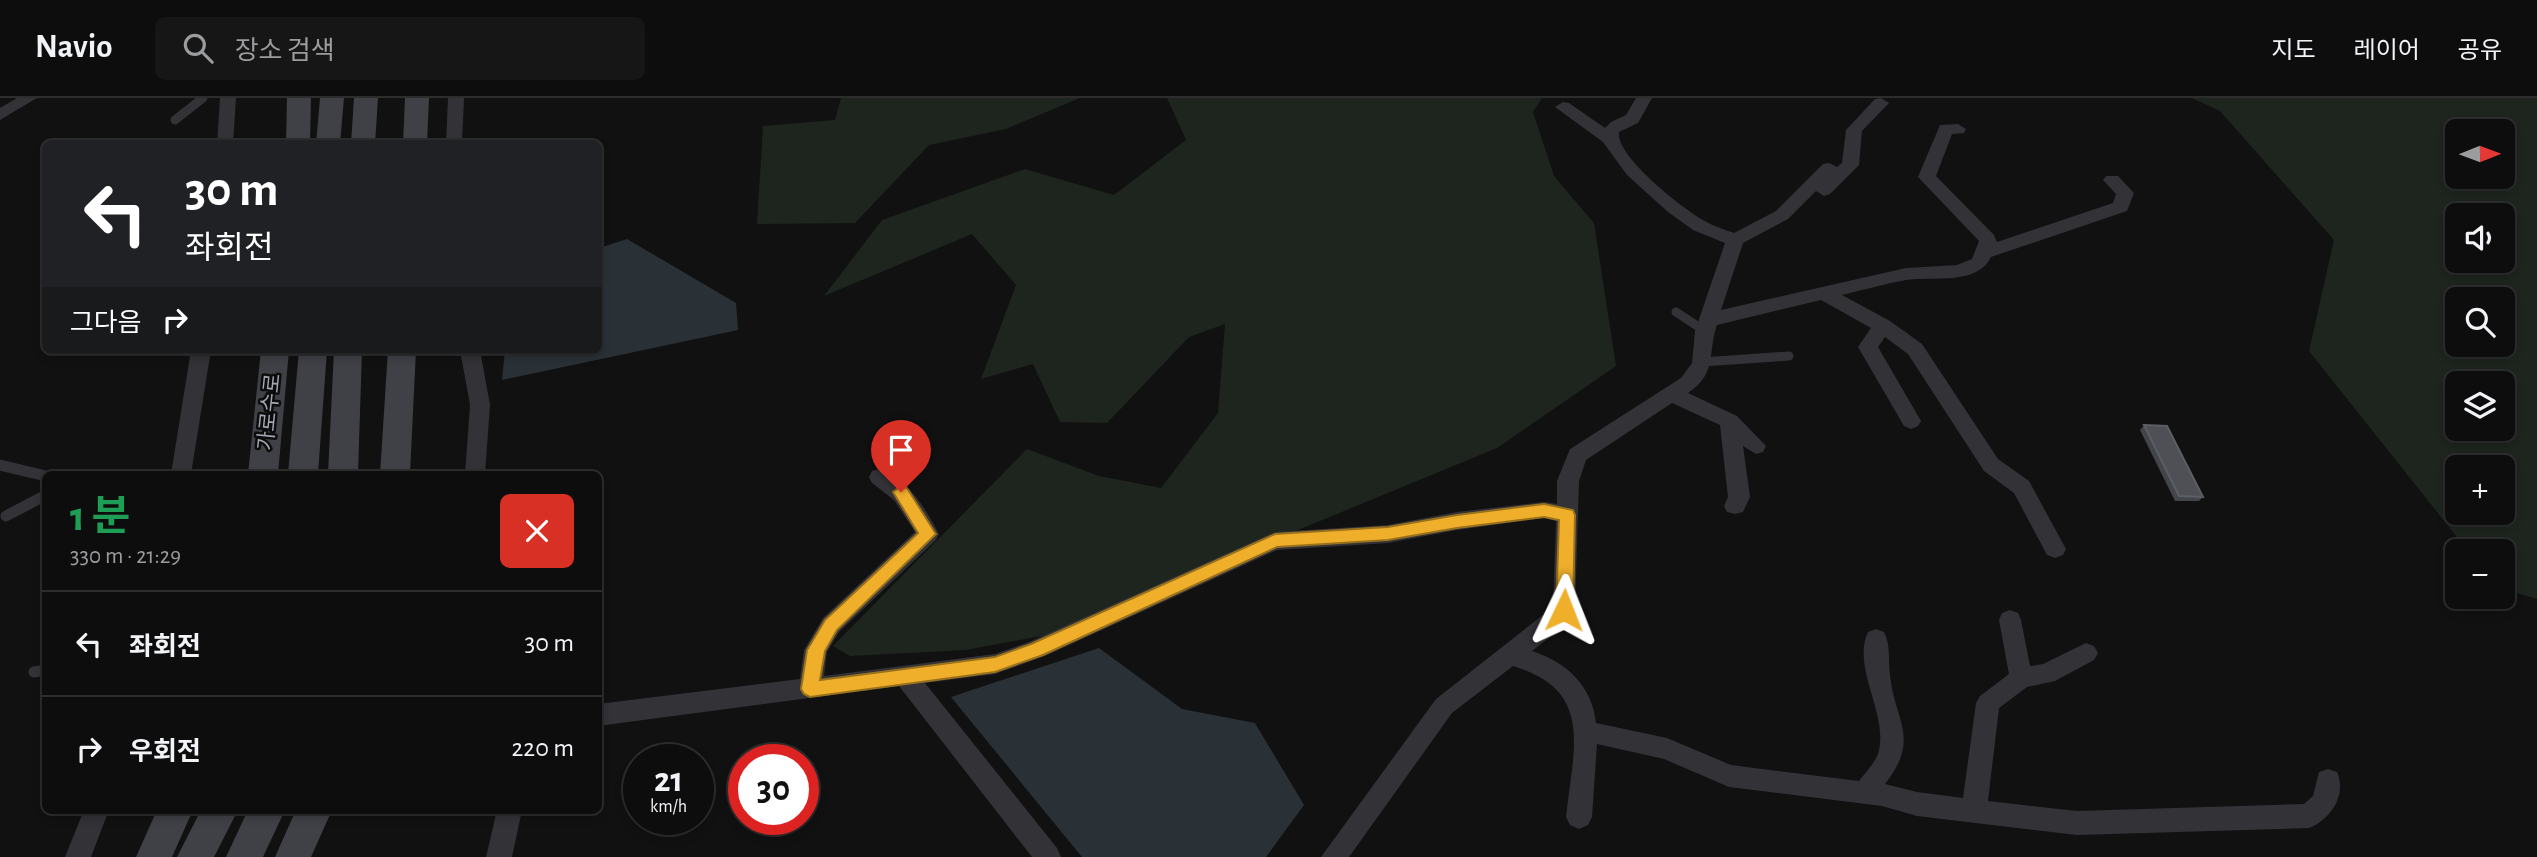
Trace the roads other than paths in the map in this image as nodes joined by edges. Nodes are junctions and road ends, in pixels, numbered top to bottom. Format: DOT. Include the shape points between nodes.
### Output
graph roads {
  1 [pos="29,98"];
  2 [pos="203,98"];
  3 [pos="228,98"];
  4 [pos="299,98"];
  5 [pos="332,98"];
  6 [pos="366,98"];
  7 [pos="399,98"];
  8 [pos="418,98"];
  9 [pos="456,98"];
  10 [pos="1643,98"];
  11 [pos="1881,103"];
  12 [pos="1563,107"];
  13 [pos="0,115"];
  14 [pos="175,120"];
  15 [pos="1958,129"];
  16 [pos="1610,139"];
  17 [pos="225,140"];
  18 [pos="298,140"];
  19 [pos="328,140"];
  20 [pos="363,140"];
  21 [pos="399,140"];
  22 [pos="415,140"];
  23 [pos="454,140"];
  24 [pos="1829,167"];
  25 [pos="2112,180"];
  26 [pos="1770,221"];
  27 [pos="1735,240"];
  28 [pos="1984,253"];
  29 [pos="1822,293"];
  30 [pos="1676,312"];
  31 [pos="1707,326"];
  32 [pos="1883,326"];
  33 [pos="200,354"];
  34 [pos="275,354"];
  35 [pos="313,354"];
  36 [pos="348,354"];
  37 [pos="401,354"];
  38 [pos="472,354"];
  39 [pos="1789,356"];
  40 [pos="1702,362"];
  41 [pos="1671,394"];
  42 [pos="1730,421"];
  43 [pos="1911,421"];
  44 [pos="1756,446"];
  45 [pos="0,465"];
  46 [pos="181,471"];
  47 [pos="263,471"];
  48 [pos="303,471"];
  49 [pos="343,471"];
  50 [pos="395,471"];
  51 [pos="474,471"];
  52 [pos="42,475"];
  53 [pos="878,477"];
  54 [pos="42,497"];
  55 [pos="1735,506"];
  56 [pos="1567,515"];
  57 [pos="6,516"];
  58 [pos="2055,549"];
  59 [pos="2010,620"];
  60 [pos="1876,639"];
  61 [pos="2085,653"];
  62 [pos="1510,655"];
  63 [pos="905,677"];
  64 [pos="2021,678"];
  65 [pos="810,689"];
  66 [pos="602,715"];
  67 [pos="1585,731"];
  68 [pos="2328,779"];
  69 [pos="1864,793"];
  70 [pos="1974,811"];
  71 [pos="95,814"];
  72 [pos="173,814"];
  73 [pos="218,814"];
  74 [pos="265,814"];
  75 [pos="509,814"];
  76 [pos="1579,817"];
  77 [pos="78,857"];
  78 [pos="154,857"];
  79 [pos="195,857"];
  80 [pos="244,857"];
  81 [pos="499,857"];
  82 [pos="1048,857"];
  83 [pos="1334,857"];
  1 -- 13 [label="street"];
  2 -- 14 [label="lane"];
  3 -- 17 [label="street"];
  4 -- 18 [label="main road"];
  5 -- 19 [label="main road"];
  6 -- 20 [label="main road"];
  7 -- 21 [label="main road"];
  8 -- 22 [label="main road"];
  9 -- 23 [label="street"];
  10 -- 16 [label="street" via="1632,119 1621,122"];
  11 -- 26 [label="street" via="1854,130 1850,165 1794,216"];
  12 -- 16 [label="street"];
  15 -- 28 [label="street" via="1945,129 1927,177 1988,239"];
  16 -- 27 [label="street" via="1658,196 1692,222"];
  24 -- 26 [label="street" via="1782,215"];
  25 -- 28 [label="street" via="2125,193 2121,207"];
  26 -- 27 [label="street"];
  27 -- 31 [label="street"];
  28 -- 29 [label="street" via="1979,263 1959,271 1906,274"];
  29 -- 31 [label="street"];
  29 -- 32 [label="street"];
  30 -- 31 [label="lane"];
  31 -- 40 [label="street"];
  32 -- 43 [label="street" via="1868,347"];
  32 -- 58 [label="street" via="1927,363 1991,465 2022,487"];
  33 -- 46 [label="street"];
  34 -- 47 [label="main road, 가로수로"];
  35 -- 48 [label="main road, 가로수로"];
  36 -- 49 [label="main road"];
  37 -- 50 [label="main road"];
  38 -- 51 [label="street" via="480,405"];
  39 -- 40 [label="lane"];
  40 -- 41 [label="street" via="1688,383"];
  41 -- 42 [label="street"];
  41 -- 56 [label="street" via="1577,455 1568,481"];
  42 -- 44 [label="street"];
  42 -- 55 [label="street" via="1740,497"];
  45 -- 52 [label="lane"];
  53 -- 65 [label="street" via="901,492 928,534 831,625 816,650"];
  54 -- 57 [label="lane"];
  56 -- 62 [label="street" via="1564,610"];
  56 -- 63 [label="street" via="1544,510 1388,534 1275,541 1037,649 995,664"];
  59 -- 64 [label="street"];
  60 -- 69 [label="street" via="1878,678 1891,721 1892,744 1888,762"];
  61 -- 64 [label="street" via="2047,674"];
  62 -- 67 [label="street" via="1537,660 1566,677 1581,700"];
  62 -- 83 [label="street" via="1444,706"];
  63 -- 65 [label="street"];
  63 -- 82 [label="street"];
  64 -- 70 [label="street" via="1988,703"];
  65 -- 66 [label="street"];
  67 -- 69 [label="street" via="1667,749 1729,776"];
  67 -- 76 [label="street"];
  68 -- 70 [label="street" via="2325,802 2309,817 2077,823"];
  69 -- 70 [label="street"];
  71 -- 77 [label="street"];
  72 -- 78 [label="main road"];
  73 -- 79 [label="main road"];
  74 -- 80 [label="main road"];
  75 -- 81 [label="street"];
}
